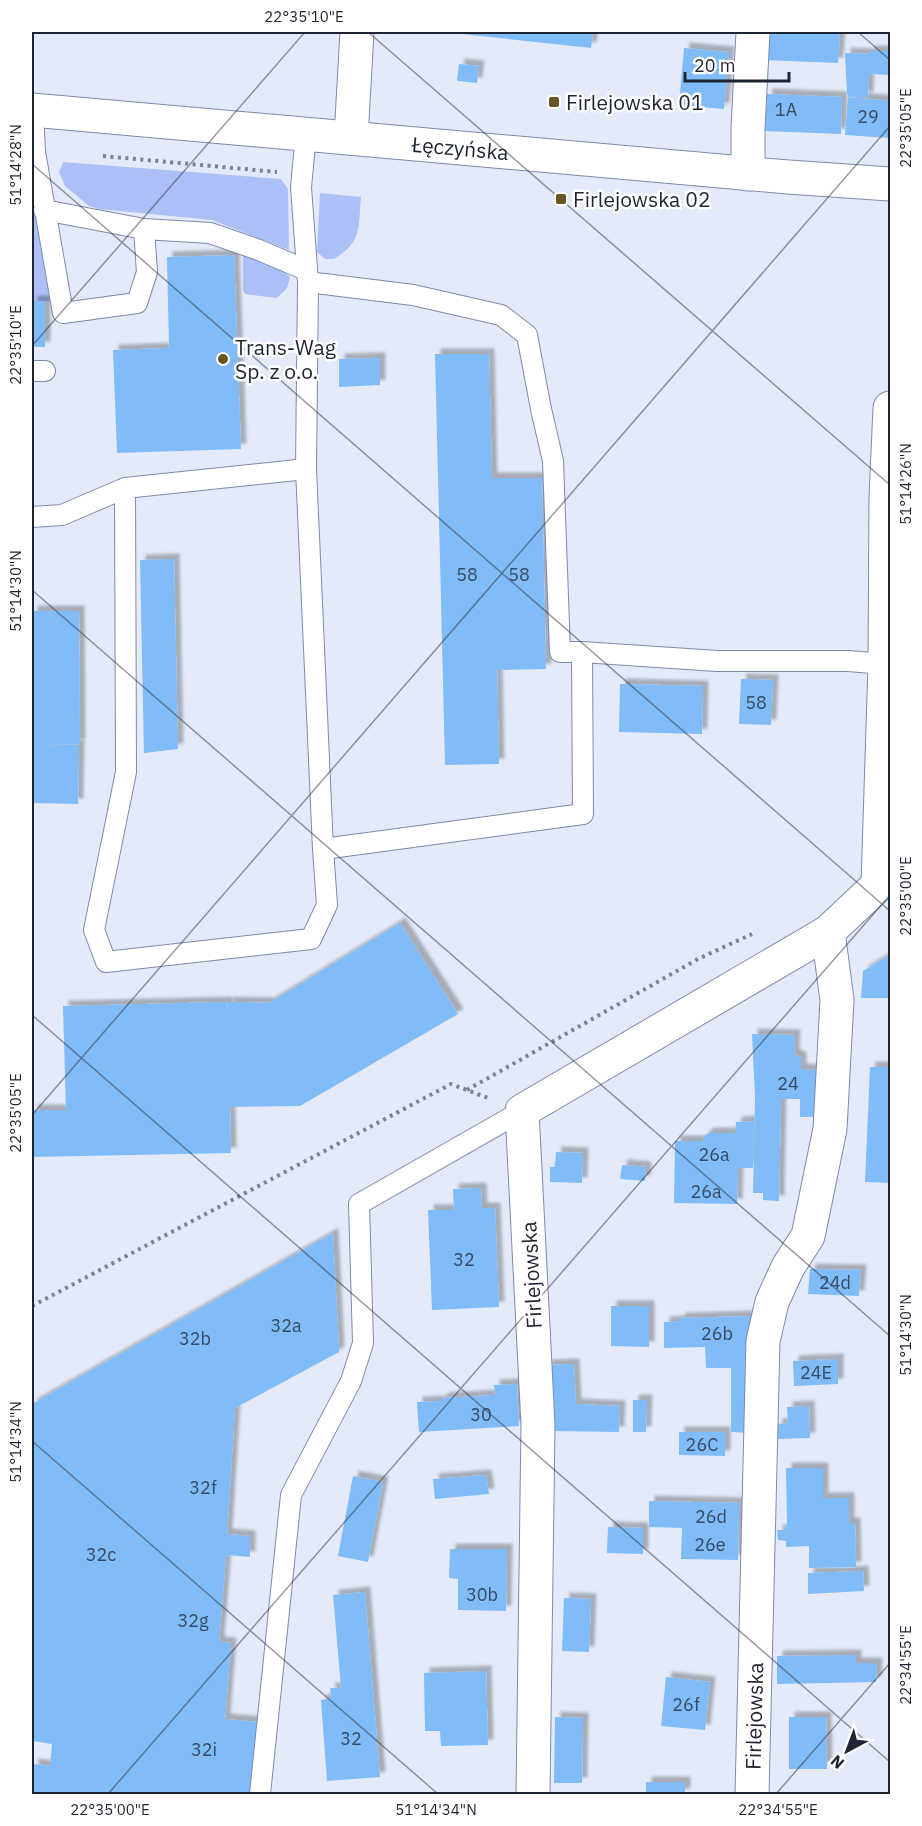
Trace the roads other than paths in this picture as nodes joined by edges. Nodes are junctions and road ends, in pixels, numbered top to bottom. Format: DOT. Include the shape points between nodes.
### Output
graph roads {
  1 [pos="357,32"];
  2 [pos="753,32"];
  3 [pos="32,110"];
  4 [pos="306,134"];
  5 [pos="351,138"];
  6 [pos="748,174"];
  7 [pos="891,184"];
  8 [pos="44,210"];
  9 [pos="144,229"];
  10 [pos="307,276"];
  11 [pos="891,408"];
  12 [pos="306,469"];
  13 [pos="125,488"];
  14 [pos="32,516"];
  15 [pos="582,652"];
  16 [pos="885,664"];
  17 [pos="323,849"];
  18 [pos="884,880"];
  19 [pos="828,932"];
  20 [pos="522,1111"];
  21 [pos="260,1794"];
  22 [pos="533,1794"];
  23 [pos="752,1794"];
  1 -- 5 [label="street"];
  2 -- 6 [label="street"];
  3 -- 4 [label="street, Łęczyńska"];
  3 -- 8 [label="lane" via="34,152"];
  4 -- 5 [label="street, Łęczyńska"];
  4 -- 10 [label="lane" via="301,187"];
  5 -- 6 [label="street, Łęczyńska"];
  6 -- 7 [label="street, Łęczyńska"];
  8 -- 9 [label="lane"];
  8 -- 9 [label="lane" via="63,313 137,303 147,272"];
  9 -- 10 [label="lane" via="210,232 258,250"];
  10 -- 12 [label="lane"];
  10 -- 15 [label="lane" via="501,315 527,335 553,461 560,652"];
  11 -- 16 [label="street"];
  12 -- 13 [label="lane"];
  12 -- 17 [label="lane"];
  13 -- 14 [label="lane" via="62,515"];
  13 -- 17 [label="lane" via="126,772 94,930 106,962 311,939 327,904"];
  15 -- 16 [label="lane" via="717,661"];
  15 -- 17 [label="lane" via="583,814"];
  16 -- 18 [label="street"];
  18 -- 19 [label="street"];
  19 -- 20 [label="street"];
  19 -- 23 [label="street, Firlejowska" via="837,1000 830,1129 808,1236 772,1302 763,1341"];
  20 -- 21 [label="lane" via="359,1204 363,1343 351,1381 291,1495"];
  20 -- 22 [label="street, Firlejowska" via="538,1425"];
}
